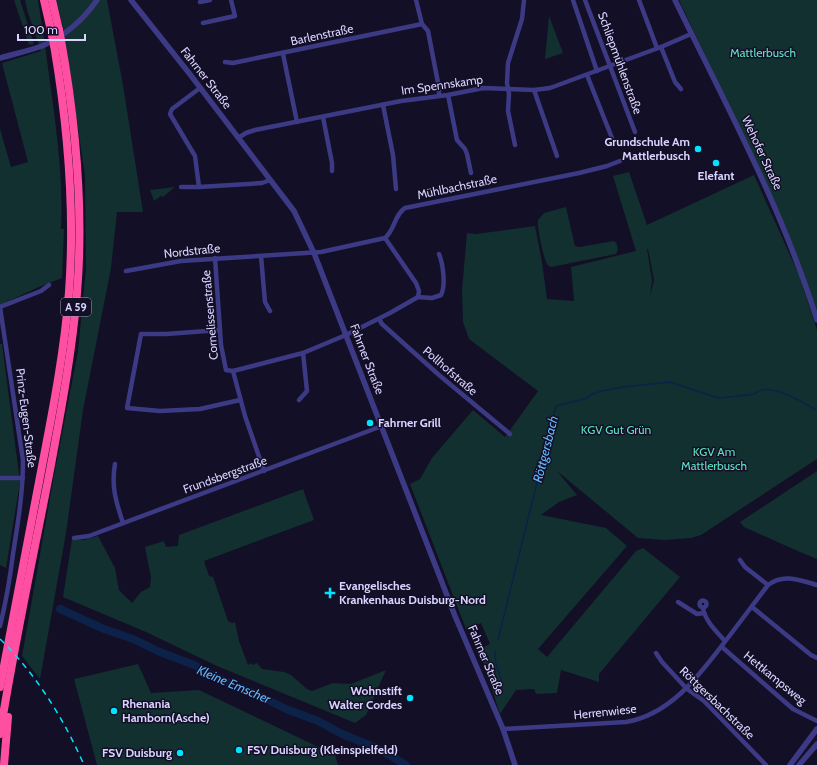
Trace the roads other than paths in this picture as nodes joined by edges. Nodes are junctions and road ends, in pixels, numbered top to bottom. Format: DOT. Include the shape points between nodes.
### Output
graph roads {
  1 [pos="42,0"];
  2 [pos="52,0"];
  3 [pos="97,0"];
  4 [pos="130,0"];
  5 [pos="210,0"];
  6 [pos="231,0"];
  7 [pos="416,0"];
  8 [pos="524,0"];
  9 [pos="574,0"];
  10 [pos="586,0"];
  11 [pos="639,0"];
  12 [pos="675,0"];
  13 [pos="200,2"];
  14 [pos="203,23"];
  15 [pos="422,24"];
  16 [pos="692,34"];
  17 [pos="659,47"];
  18 [pos="283,54"];
  19 [pos="0,58"];
  20 [pos="225,62"];
  21 [pos="610,66"];
  22 [pos="597,71"];
  23 [pos="587,75"];
  24 [pos="200,88"];
  25 [pos="508,89"];
  26 [pos="681,89"];
  27 [pos="534,90"];
  28 [pos="439,95"];
  29 [pos="448,95"];
  30 [pos="383,105"];
  31 [pos="323,117"];
  32 [pos="297,122"];
  33 [pos="635,132"];
  34 [pos="238,138"];
  35 [pos="612,138"];
  36 [pos="515,145"];
  37 [pos="556,156"];
  38 [pos="620,161"];
  39 [pos="332,171"];
  40 [pos="471,173"];
  41 [pos="270,180"];
  42 [pos="181,187"];
  43 [pos="200,187"];
  44 [pos="396,189"];
  45 [pos="385,238"];
  46 [pos="314,253"];
  47 [pos="438,254"];
  48 [pos="261,256"];
  49 [pos="215,258"];
  50 [pos="126,271"];
  51 [pos="48,285"];
  52 [pos="418,297"];
  53 [pos="0,308"];
  54 [pos="270,311"];
  55 [pos="379,319"];
  56 [pos="817,320"];
  57 [pos="220,330"];
  58 [pos="346,335"];
  59 [pos="303,353"];
  60 [pos="233,371"];
  61 [pos="240,400"];
  62 [pos="299,400"];
  63 [pos="382,426"];
  64 [pos="510,434"];
  65 [pos="115,464"];
  66 [pos="264,471"];
  67 [pos="0,478"];
  68 [pos="23,478"];
  69 [pos="123,523"];
  70 [pos="74,538"];
  71 [pos="740,560"];
  72 [pos="768,585"];
  73 [pos="817,585"];
  74 [pos="678,602"];
  75 [pos="752,607"];
  76 [pos="0,626"];
  77 [pos="725,642"];
  78 [pos="722,647"];
  79 [pos="656,653"];
  80 [pos="817,658"];
  81 [pos="4,663"];
  82 [pos="12,671"];
  83 [pos="0,677"];
  84 [pos="0,687"];
  85 [pos="687,688"];
  86 [pos="817,721"];
  87 [pos="503,729"];
  88 [pos="817,729"];
  89 [pos="0,734"];
  90 [pos="817,744"];
  91 [pos="4,765"];
  92 [pos="515,765"];
  93 [pos="766,765"];
  94 [pos="790,765"];
  95 [pos="799,765"];
  1 -- 81 [label="highway, A 59, bridge" via="54,45 65,118 70,175 69,291 57,386"];
  2 -- 82 [label="highway, A 59, bridge" via="70,88 78,175 77,291 66,380"];
  3 -- 19 [label="street" via="80,21 51,41"];
  4 -- 24 [label="street, Fahrner Straße"];
  5 -- 13 [label="street"];
  6 -- 14 [label="street" via="235,16"];
  7 -- 15 [label="street"];
  8 -- 25 [label="street" via="522,19 508,63"];
  9 -- 22 [label="street, Schliepmühlenstraße"];
  10 -- 21 [label="street, Schliepmühlenstraße"];
  11 -- 17 [label="street"];
  12 -- 16 [label="street, Wehofer Straße"];
  15 -- 18 [label="street, Barlenstraße"];
  15 -- 28 [label="street" via="428,30"];
  16 -- 17 [label="street, Im Spennskamp"];
  16 -- 56 [label="street, Wehofer Straße" via="776,208"];
  17 -- 21 [label="street, Im Spennskamp"];
  17 -- 26 [label="street" via="675,82"];
  18 -- 20 [label="street, Barlenstraße" via="233,63"];
  18 -- 32 [label="street"];
  21 -- 22 [label="street, Im Spennskamp"];
  21 -- 33 [label="street, Schliepmühlenstraße"];
  22 -- 23 [label="street, Im Spennskamp"];
  23 -- 27 [label="street, Im Spennskamp" via="550,88"];
  23 -- 35 [label="street"];
  24 -- 34 [label="street, Fahrner Straße"];
  24 -- 43 [label="street" via="172,109 170,114 196,156"];
  25 -- 27 [label="street, Im Spennskamp"];
  25 -- 29 [label="street, Im Spennskamp" via="483,88"];
  25 -- 36 [label="street" via="509,115"];
  27 -- 37 [label="street"];
  28 -- 29 [label="street, Im Spennskamp"];
  28 -- 30 [label="street, Im Spennskamp"];
  29 -- 40 [label="street" via="457,140 465,149"];
  30 -- 31 [label="street, Im Spennskamp"];
  30 -- 44 [label="street" via="393,155"];
  31 -- 32 [label="street, Im Spennskamp"];
  31 -- 39 [label="street"];
  32 -- 34 [label="street, Im Spennskamp" via="246,132"];
  34 -- 41 [label="street, Fahrner Straße"];
  38 -- 45 [label="street, Mühlbachstraße" via="579,173 405,208 398,213"];
  41 -- 43 [label="street" via="262,183"];
  41 -- 46 [label="street, Fahrner Straße" via="294,211"];
  42 -- 43 [label="street"];
  45 -- 46 [label="street"];
  45 -- 52 [label="street" via="416,283"];
  46 -- 48 [label="street, Nordstraße"];
  46 -- 58 [label="street, Fahrner Straße"];
  47 -- 52 [label="street" via="443,269 443,291 441,295 432,298"];
  48 -- 49 [label="street, Nordstraße"];
  48 -- 54 [label="street" via="265,302"];
  49 -- 50 [label="street, Nordstraße"];
  49 -- 57 [label="street, Cornelissenstraße"];
  51 -- 53 [label="street" via="41,291"];
  52 -- 55 [label="street"];
  53 -- 68 [label="street, Prinz-Eugen-Straße" via="21,448"];
  55 -- 58 [label="street"];
  55 -- 64 [label="street, Pollhofstraße" via="439,375"];
  57 -- 60 [label="street, Cornelissenstraße" via="226,370"];
  57 -- 61 [label="street" via="141,334 127,408 160,411 200,409"];
  58 -- 59 [label="street"];
  58 -- 63 [label="street, Fahrner Straße"];
  59 -- 60 [label="street"];
  59 -- 62 [label="street" via="307,391"];
  60 -- 61 [label="street, Cornelissenstraße"];
  61 -- 66 [label="street, Cornelissenstraße"];
  63 -- 66 [label="street, Frundsbergstraße"];
  63 -- 87 [label="street, Fahrner Straße"];
  65 -- 69 [label="street" via="112,477"];
  66 -- 69 [label="street, Frundsbergstraße"];
  67 -- 68 [label="street"];
  68 -- 76 [label="street, Prinz-Eugen-Straße" via="19,520"];
  69 -- 70 [label="street, Frundsbergstraße" via="89,536"];
  71 -- 72 [label="street"];
  72 -- 73 [label="street" via="780,578 792,578"];
  72 -- 75 [label="street, Herrenwiese"];
  74 -- 77 [label="street" via="697,614 703,611"];
  75 -- 77 [label="street, Herrenwiese"];
  75 -- 80 [label="street"];
  77 -- 78 [label="street, Herrenwiese"];
  78 -- 85 [label="street, Herrenwiese"];
  78 -- 86 [label="street, Hettkampsweg" via="793,709"];
  79 -- 85 [label="street, Röttgersbachstraße"];
  81 -- 83 [label="highway"];
  81 -- 84 [label="highway, A 59"];
  82 -- 89 [label="highway, A 59"];
  82 -- 91 [label="highway"];
  85 -- 87 [label="street, Herrenwiese" via="660,710 636,720"];
  85 -- 93 [label="street, Röttgersbachstraße"];
  87 -- 92 [label="street, Fahrner Straße"];
  88 -- 94 [label="street"];
  90 -- 95 [label="street"];
}
